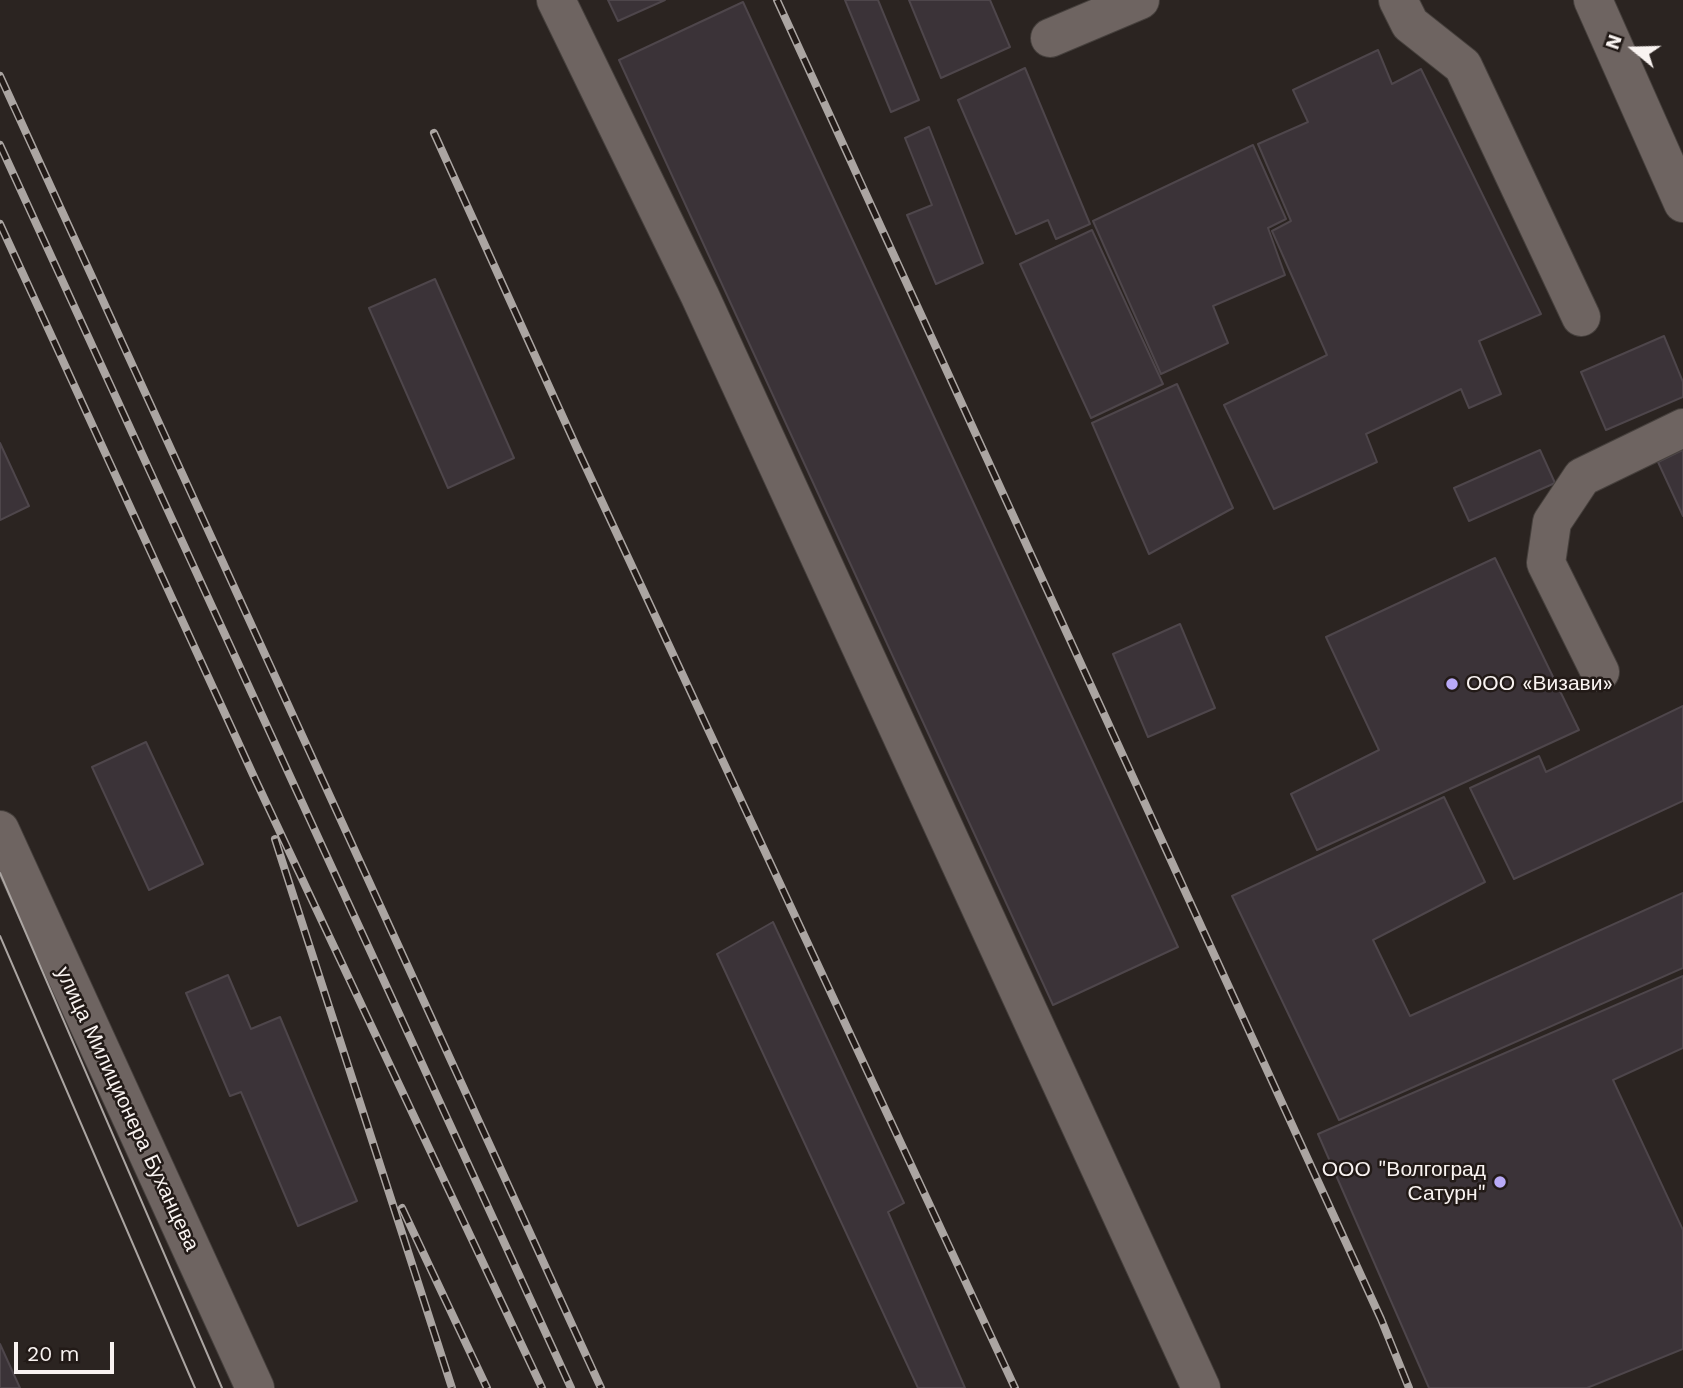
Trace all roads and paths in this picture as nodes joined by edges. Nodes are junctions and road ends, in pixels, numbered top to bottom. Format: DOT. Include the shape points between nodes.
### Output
graph roads {
  1 [pos="556,0"];
  2 [pos="1140,0"];
  3 [pos="1398,0"];
  4 [pos="1593,0"];
  5 [pos="1050,38"];
  6 [pos="1683,204"];
  7 [pos="1581,317"];
  8 [pos="1683,428"];
  9 [pos="1600,672"];
  10 [pos="0,830"];
  11 [pos="255,1388"];
  12 [pos="1201,1388"];
  1 -- 12 [label="street" via="700,296"];
  2 -- 5 [label="street"];
  3 -- 7 [label="street" via="1410,24 1463,66"];
  4 -- 6 [label="street"];
  8 -- 9 [label="street" via="1582,477 1552,522 1546,563"];
  10 -- 11 [label="street, улица Милиционера Буханцева"];
}
